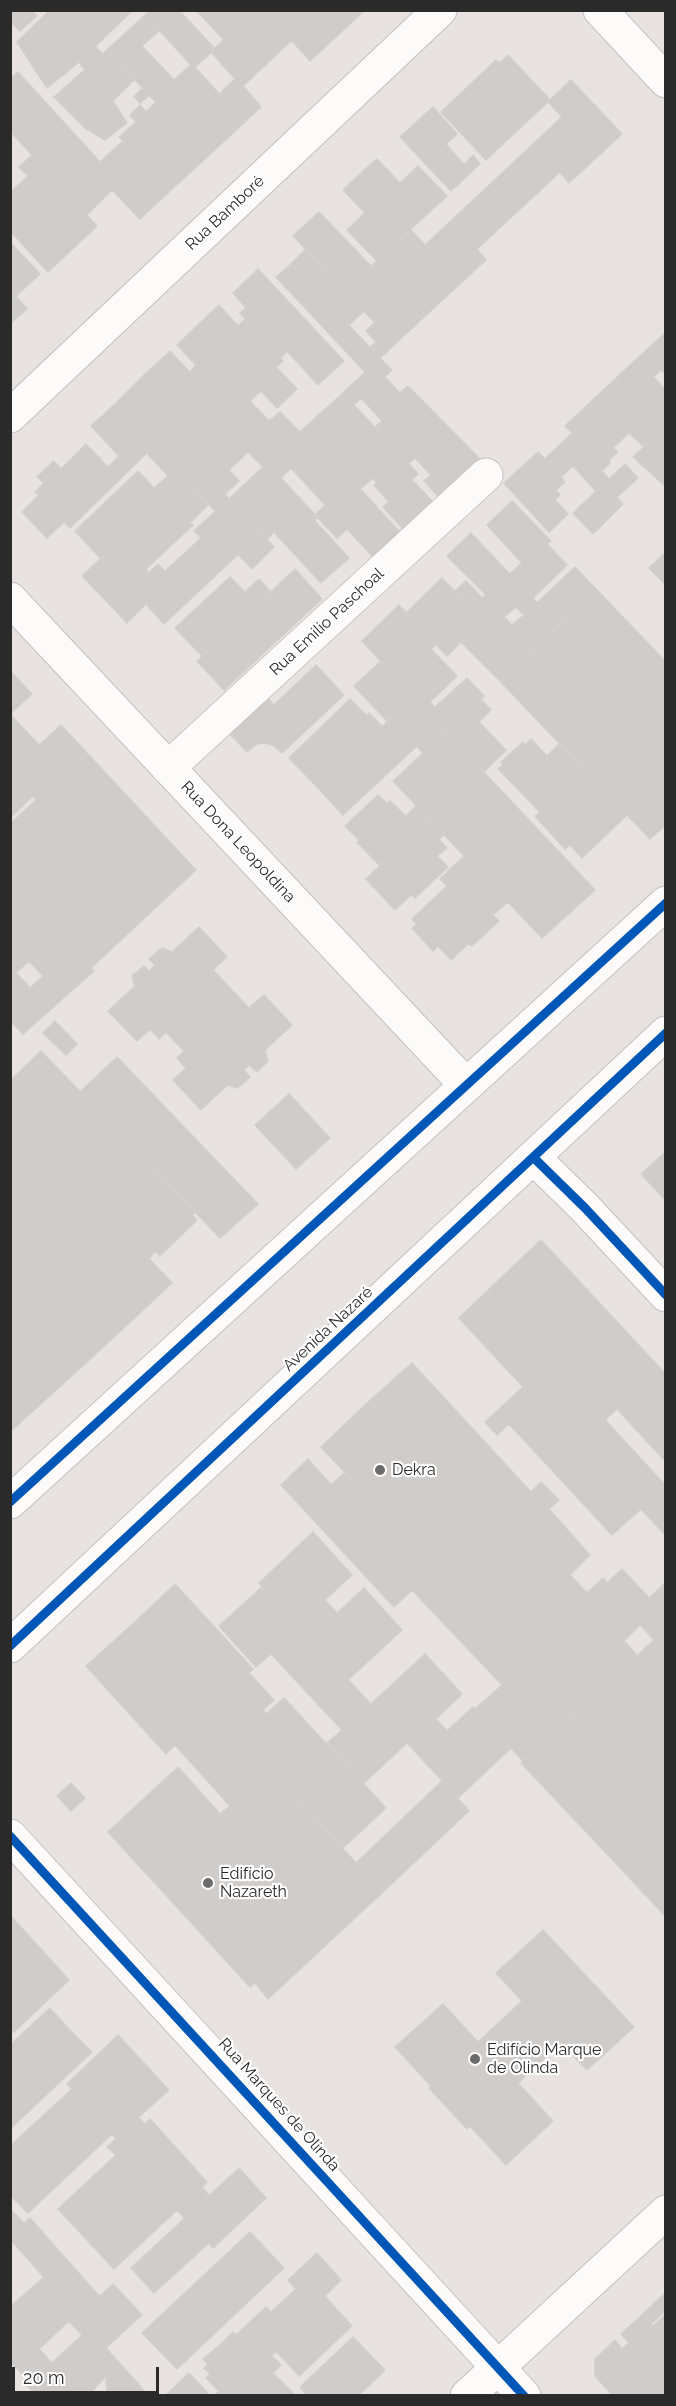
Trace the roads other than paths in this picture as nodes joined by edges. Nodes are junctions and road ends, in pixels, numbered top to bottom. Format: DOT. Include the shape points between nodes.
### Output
graph roads {
  1 [pos="440,10"];
  2 [pos="600,10"];
  3 [pos="666,81"];
  4 [pos="10,416"];
  5 [pos="486,475"];
  6 [pos="10,599"];
  7 [pos="168,768"];
  8 [pos="666,903"];
  9 [pos="666,1033"];
  10 [pos="466,1086"];
  11 [pos="534,1158"];
  12 [pos="666,1295"];
  13 [pos="10,1502"];
  14 [pos="10,1646"];
  15 [pos="10,1836"];
  16 [pos="666,2212"];
  17 [pos="498,2368"];
  18 [pos="467,2396"];
  19 [pos="524,2396"];
  1 -- 4 [label="street, Rua Bamboré"];
  2 -- 3 [label="street"];
  5 -- 7 [label="street, Rua Emilio Paschoal"];
  6 -- 7 [label="street, Rua Dona Leopoldina"];
  7 -- 10 [label="street, Rua Dona Leopoldina"];
  8 -- 10 [label="street"];
  9 -- 11 [label="street, Avenida Nazaré"];
  10 -- 13 [label="street"];
  11 -- 12 [label="street"];
  11 -- 14 [label="street, Avenida Nazaré"];
  15 -- 17 [label="street, Rua Marques de Olinda"];
  16 -- 17 [label="street"];
  17 -- 18 [label="street"];
  17 -- 19 [label="street, Rua Marques de Olinda"];
}
